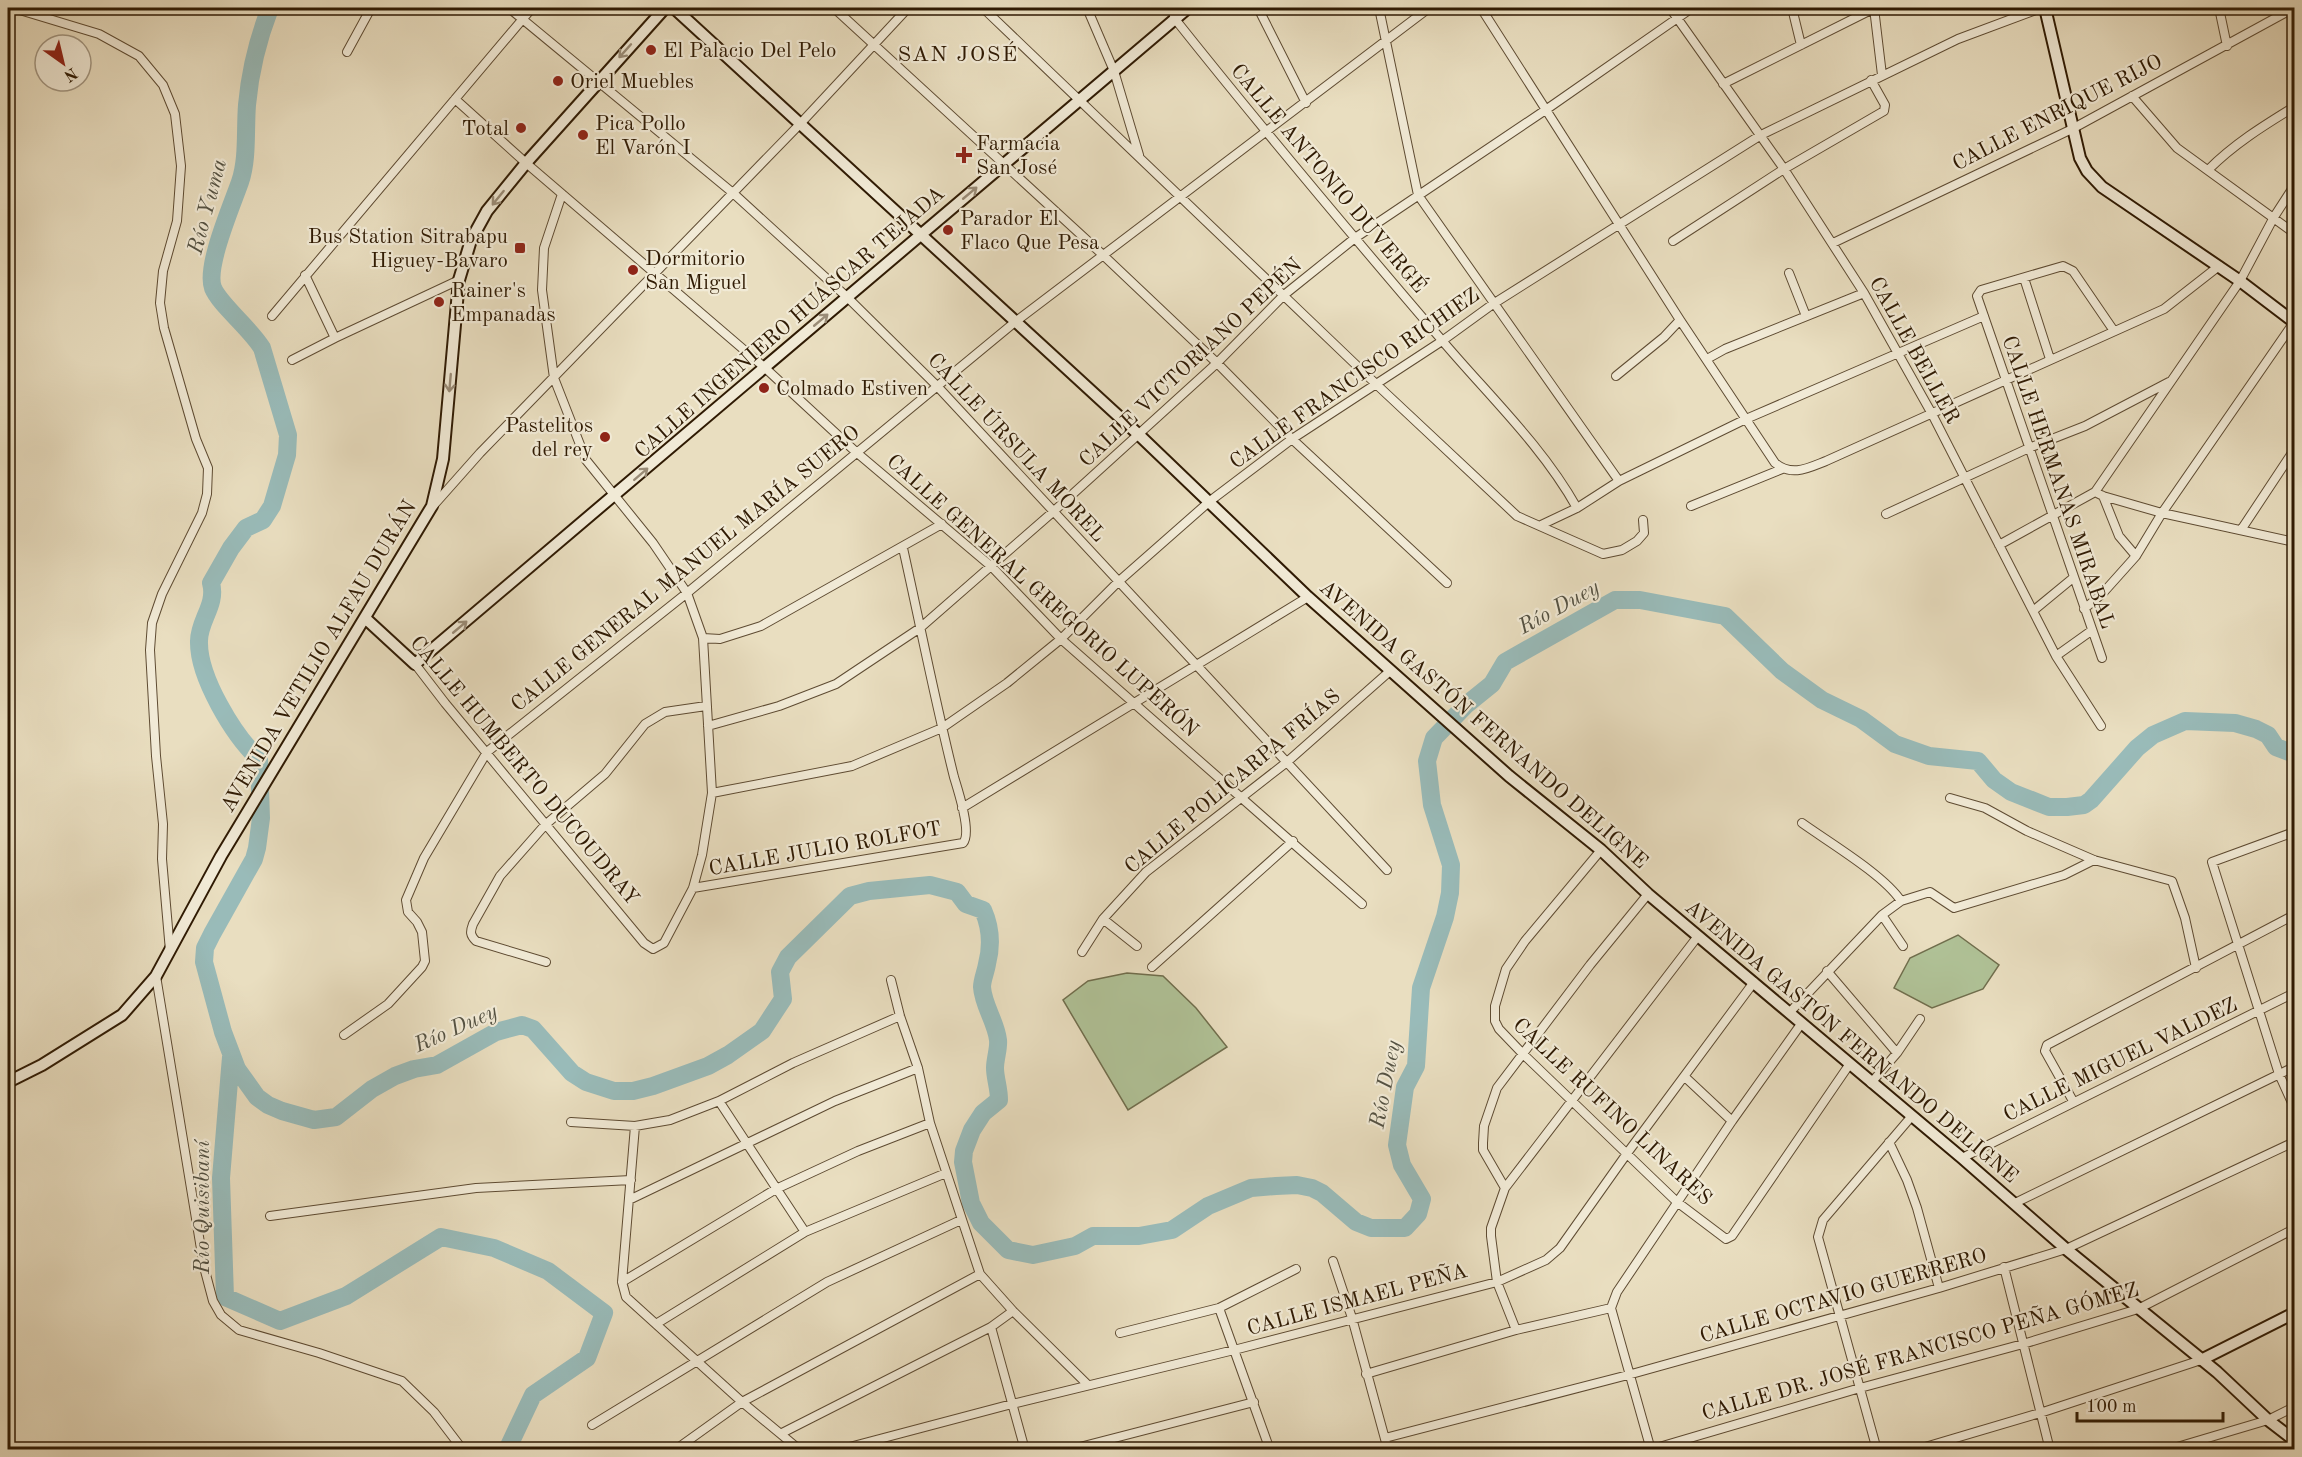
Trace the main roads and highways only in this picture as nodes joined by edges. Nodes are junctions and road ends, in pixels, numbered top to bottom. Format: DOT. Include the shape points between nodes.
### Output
graph roads {
  1 [pos="665,8"];
  2 [pos="674,8"];
  3 [pos="1188,8"];
  4 [pos="2043,8"];
  5 [pos="1173,13"];
  6 [pos="922,234"];
  7 [pos="2294,322"];
  8 [pos="365,618"];
  9 [pos="416,664"];
  10 [pos="8,1082"];
  11 [pos="2295,1313"];
  12 [pos="2201,1360"];
  13 [pos="2295,1440"];
  1 -- 8 [label="main road, AVENIDA VETILIO ALFAU DURÁN, one-way" via="526,163 487,211 471,240 459,280 443,459 432,506"];
  2 -- 6 [label="main road, AVENIDA GASTÓN FERNANDO DELIGNE"];
  3 -- 5 [label="main road, CALLE INGENIERO HUÁSCAR TEJADA"];
  4 -- 7 [label="main road" via="2072,129 2087,171 2102,187"];
  6 -- 5 [label="main road, CALLE INGENIERO HUÁSCAR TEJADA, one-way" via="1114,71"];
  9 -- 6 [label="main road, CALLE INGENIERO HUÁSCAR TEJADA, one-way"];
  6 -- 12 [label="main road, AVENIDA GASTÓN FERNANDO DELIGNE" via="1308,597 1509,776"];
  8 -- 9 [label="main road, CALLE HUMBERTO DUCOUDRAY"];
  8 -- 10 [label="main road, AVENIDA VETILIO ALFAU DURÁN" via="221,856 156,976 122,1015"];
  11 -- 12 [label="main road"];
  12 -- 13 [label="main road, AVENIDA GASTÓN FERNANDO DELIGNE"];
}
